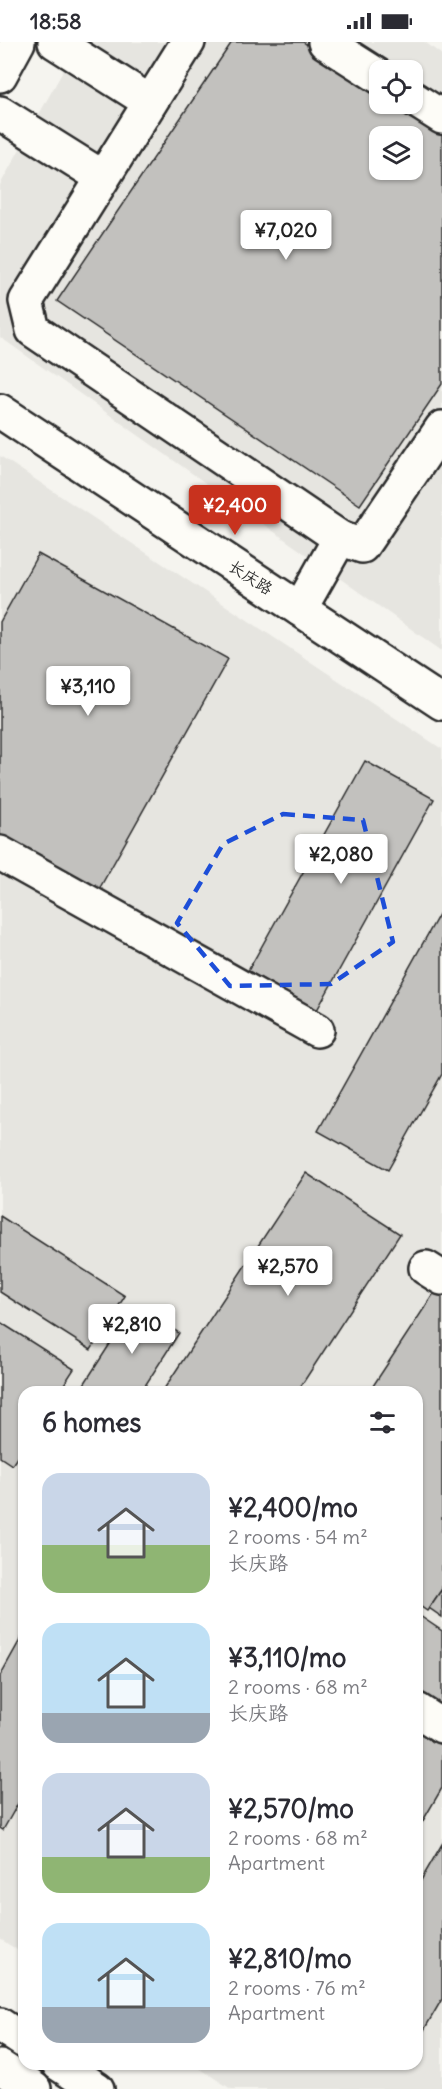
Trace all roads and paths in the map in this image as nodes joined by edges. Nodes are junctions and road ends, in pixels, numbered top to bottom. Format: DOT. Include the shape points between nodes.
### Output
graph roads {
  1 [pos="18,42"];
  2 [pos="55,42"];
  3 [pos="188,42"];
  4 [pos="326,42"];
  5 [pos="369,70"];
  6 [pos="0,75"];
  7 [pos="150,102"];
  8 [pos="423,105"];
  9 [pos="0,113"];
  10 [pos="442,117"];
  11 [pos="102,177"];
  12 [pos="0,411"];
  13 [pos="442,428"];
  14 [pos="340,538"];
  15 [pos="300,609"];
  16 [pos="442,703"];
  17 [pos="0,854"];
  18 [pos="317,1030"];
  19 [pos="423,1714"];
  20 [pos="442,1726"];
  21 [pos="0,2025"];
  22 [pos="18,2037"];
  23 [pos="0,2067"];
  24 [pos="68,2070"];
  25 [pos="34,2089"];
  26 [pos="97,2089"];
  1 -- 6 [label="street"];
  2 -- 7 [label="street"];
  3 -- 7 [label="street"];
  4 -- 5 [label="street"];
  7 -- 11 [label="street"];
  8 -- 10 [label="street"];
  9 -- 11 [label="street"];
  11 -- 14 [label="street" via="26,301 33,330"];
  12 -- 15 [label="street, 长庆路"];
  13 -- 14 [label="street" via="362,546"];
  14 -- 15 [label="street"];
  15 -- 16 [label="street, 长庆路"];
  17 -- 18 [label="street"];
  19 -- 20 [label="street"];
  21 -- 22 [label="street"];
  23 -- 25 [label="street"];
  24 -- 26 [label="street"];
}
